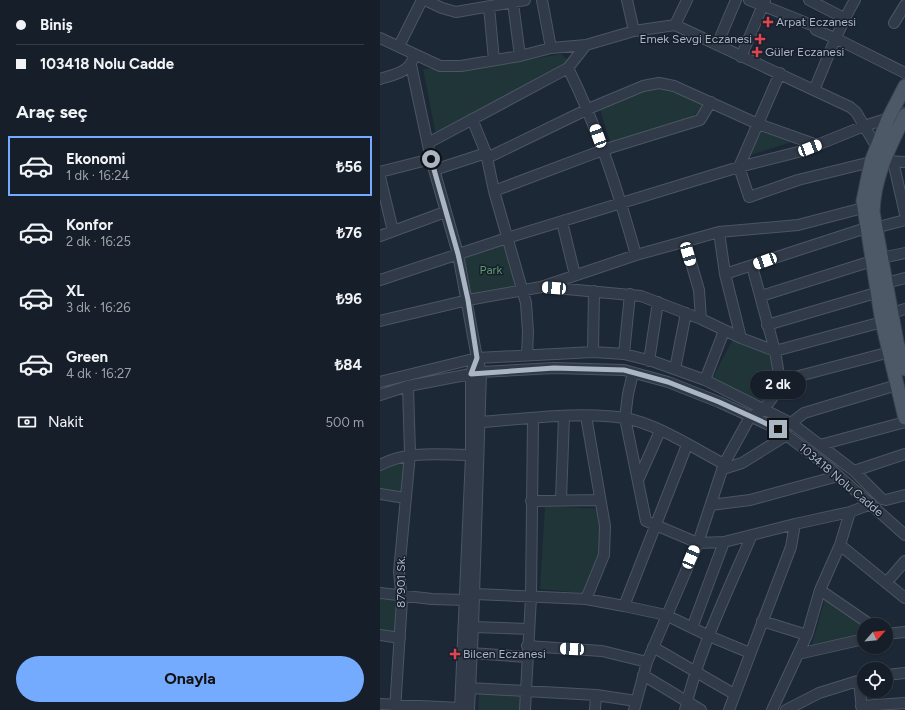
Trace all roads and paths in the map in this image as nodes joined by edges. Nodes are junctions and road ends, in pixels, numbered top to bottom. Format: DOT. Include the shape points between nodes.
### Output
graph roads {
  1 [pos="422,0"];
  2 [pos="425,0"];
  3 [pos="525,0"];
  4 [pos="542,0"];
  5 [pos="627,0"];
  6 [pos="687,0"];
  7 [pos="736,0"];
  8 [pos="749,0"];
  9 [pos="809,0"];
  10 [pos="855,0"];
  11 [pos="513,3"];
  12 [pos="764,3"];
  13 [pos="905,5"];
  14 [pos="489,6"];
  15 [pos="844,18"];
  16 [pos="894,23"];
  17 [pos="675,25"];
  18 [pos="634,31"];
  19 [pos="380,38"];
  20 [pos="837,39"];
  21 [pos="586,45"];
  22 [pos="716,45"];
  23 [pos="399,46"];
  24 [pos="552,48"];
  25 [pos="414,54"];
  26 [pos="520,56"];
  27 [pos="741,57"];
  28 [pos="494,60"];
  29 [pos="411,65"];
  30 [pos="568,68"];
  31 [pos="780,73"];
  32 [pos="905,73"];
  33 [pos="380,79"];
  34 [pos="905,86"];
  35 [pos="814,90"];
  36 [pos="711,102"];
  37 [pos="588,109"];
  38 [pos="905,114"];
  39 [pos="472,119"];
  40 [pos="888,119"];
  41 [pos="758,124"];
  42 [pos="864,126"];
  43 [pos="900,136"];
  44 [pos="428,143"];
  45 [pos="817,145"];
  46 [pos="876,146"];
  47 [pos="603,150"];
  48 [pos="486,156"];
  49 [pos="431,159"];
  50 [pos="882,161"];
  51 [pos="905,162"];
  52 [pos="739,167"];
  53 [pos="434,170"];
  54 [pos="380,172"];
  55 [pos="380,177"];
  56 [pos="494,191"];
  57 [pos="622,204"];
  58 [pos="863,208"];
  59 [pos="445,212"];
  60 [pos="905,214"];
  61 [pos="905,220"];
  62 [pos="562,222"];
  63 [pos="871,228"];
  64 [pos="393,231"];
  65 [pos="719,232"];
  66 [pos="380,236"];
  67 [pos="507,238"];
  68 [pos="684,242"];
  69 [pos="905,253"];
  70 [pos="458,254"];
  71 [pos="636,255"];
  72 [pos="877,260"];
  73 [pos="752,266"];
  74 [pos="725,274"];
  75 [pos="575,275"];
  76 [pos="905,278"];
  77 [pos="380,280"];
  78 [pos="541,287"];
  79 [pos="882,287"];
  80 [pos="594,291"];
  81 [pos="522,292"];
  82 [pos="630,294"];
  83 [pos="761,296"];
  84 [pos="468,300"];
  85 [pos="658,302"];
  86 [pos="905,309"];
  87 [pos="686,313"];
  88 [pos="887,317"];
  89 [pos="701,319"];
  90 [pos="380,321"];
  91 [pos="767,325"];
  92 [pos="724,331"];
  93 [pos="741,338"];
  94 [pos="897,344"];
  95 [pos="775,351"];
  96 [pos="593,352"];
  97 [pos="624,354"];
  98 [pos="527,355"];
  99 [pos="477,358"];
  100 [pos="649,360"];
  101 [pos="675,369"];
  102 [pos="905,369"];
  103 [pos="476,373"];
  104 [pos="633,373"];
  105 [pos="705,380"];
  106 [pos="780,381"];
  107 [pos="380,382"];
  108 [pos="897,385"];
  109 [pos="408,386"];
  110 [pos="380,394"];
  111 [pos="762,410"];
  112 [pos="564,416"];
  113 [pos="586,416"];
  114 [pos="750,417"];
  115 [pos="625,418"];
  116 [pos="905,418"];
  117 [pos="533,419"];
  118 [pos="481,422"];
  119 [pos="905,422"];
  120 [pos="791,423"];
  121 [pos="660,430"];
  122 [pos="787,435"];
  123 [pos="687,445"];
  124 [pos="820,445"];
  125 [pos="410,454"];
  126 [pos="905,454"];
  127 [pos="471,455"];
  128 [pos="380,465"];
  129 [pos="723,467"];
  130 [pos="854,471"];
  131 [pos="838,476"];
  132 [pos="639,478"];
  133 [pos="380,494"];
  134 [pos="905,495"];
  135 [pos="405,498"];
  136 [pos="561,500"];
  137 [pos="599,500"];
  138 [pos="531,501"];
  139 [pos="871,504"];
  140 [pos="711,505"];
  141 [pos="850,512"];
  142 [pos="796,524"];
  143 [pos="654,525"];
  144 [pos="905,535"];
  145 [pos="751,537"];
  146 [pos="724,542"];
  147 [pos="698,543"];
  148 [pos="840,545"];
  149 [pos="905,561"];
  150 [pos="886,583"];
  151 [pos="820,590"];
  152 [pos="380,593"];
  153 [pos="401,595"];
  154 [pos="470,597"];
  155 [pos="531,597"];
  156 [pos="905,598"];
  157 [pos="586,599"];
  158 [pos="624,606"];
  159 [pos="666,616"];
  160 [pos="862,618"];
  161 [pos="762,621"];
  162 [pos="474,627"];
  163 [pos="692,628"];
  164 [pos="529,629"];
  165 [pos="905,632"];
  166 [pos="893,633"];
  167 [pos="380,635"];
  168 [pos="807,635"];
  169 [pos="709,636"];
  170 [pos="400,638"];
  171 [pos="857,641"];
  172 [pos="527,646"];
  173 [pos="653,647"];
  174 [pos="750,652"];
  175 [pos="471,653"];
  176 [pos="798,654"];
  177 [pos="527,657"];
  178 [pos="647,662"];
  179 [pos="696,671"];
  180 [pos="905,673"];
  181 [pos="643,675"];
  182 [pos="893,675"];
  183 [pos="857,681"];
  184 [pos="470,688"];
  185 [pos="526,690"];
  186 [pos="734,694"];
  187 [pos="596,695"];
  188 [pos="862,698"];
  189 [pos="905,703"];
  190 [pos="380,704"];
  191 [pos="635,706"];
  192 [pos="685,706"];
  193 [pos="396,708"];
  194 [pos="862,708"];
  195 [pos="463,709"];
  196 [pos="524,710"];
  197 [pos="594,710"];
  198 [pos="702,710"];
  199 [pos="729,710"];
  200 [pos="772,710"];
  201 [pos="786,710"];
  1 -- 23 [label="street"];
  2 -- 14 [label="street" via="456,12"];
  3 -- 11 [label="street"];
  4 -- 24 [label="street"];
  5 -- 18 [label="street"];
  6 -- 17 [label="street"];
  7 -- 22 [label="street"];
  8 -- 12 [label="street"];
  9 -- 15 [label="street"];
  10 -- 15 [label="street"];
  11 -- 14 [label="street"];
  11 -- 26 [label="street"];
  12 -- 20 [label="street"];
  12 -- 27 [label="street"];
  13 -- 16 [label="street"];
  14 -- 28 [label="street"];
  15 -- 20 [label="street"];
  17 -- 18 [label="street"];
  17 -- 22 [label="street"];
  18 -- 21 [label="street"];
  19 -- 23 [label="street"];
  20 -- 32 [label="street"];
  20 -- 35 [label="street"];
  21 -- 24 [label="street"];
  21 -- 30 [label="street"];
  22 -- 27 [label="street"];
  23 -- 25 [label="street"];
  24 -- 26 [label="street"];
  25 -- 28 [label="street" via="440,66 461,66"];
  25 -- 29 [label="street"];
  26 -- 28 [label="street"];
  27 -- 31 [label="street"];
  29 -- 33 [label="street" via="399,73"];
  29 -- 44 [label="street"];
  30 -- 37 [label="street"];
  30 -- 39 [label="street"];
  31 -- 35 [label="street"];
  31 -- 41 [label="street"];
  34 -- 40 [label="main road"];
  35 -- 42 [label="street" via="850,107"];
  36 -- 37 [label="street" via="674,86 659,83 643,86"];
  36 -- 41 [label="street"];
  36 -- 47 [label="street" via="700,120"];
  37 -- 47 [label="street"];
  37 -- 48 [label="street"];
  38 -- 40 [label="street"];
  38 -- 43 [label="main road"];
  39 -- 44 [label="street"];
  39 -- 48 [label="street"];
  40 -- 42 [label="street"];
  40 -- 46 [label="main road"];
  41 -- 45 [label="street"];
  41 -- 52 [label="street"];
  42 -- 45 [label="street"];
  42 -- 46 [label="street"];
  43 -- 50 [label="main road"];
  44 -- 49 [label="street"];
  45 -- 52 [label="street"];
  46 -- 50 [label="main road"];
  47 -- 56 [label="street"];
  47 -- 57 [label="street"];
  48 -- 53 [label="street"];
  48 -- 56 [label="street"];
  49 -- 53 [label="street"];
  49 -- 54 [label="street"];
  50 -- 51 [label="street"];
  50 -- 52 [label="street" via="798,180 749,197"];
  50 -- 58 [label="main road" via="864,188"];
  50 -- 60 [label="street"];
  50 -- 63 [label="main road"];
  52 -- 57 [label="street"];
  53 -- 59 [label="street"];
  55 -- 64 [label="street"];
  56 -- 67 [label="street"];
  57 -- 62 [label="street"];
  57 -- 71 [label="street"];
  58 -- 63 [label="main road"];
  58 -- 65 [label="street" via="798,225"];
  59 -- 64 [label="street"];
  59 -- 70 [label="street"];
  61 -- 63 [label="street"];
  62 -- 67 [label="street"];
  62 -- 75 [label="street"];
  63 -- 72 [label="main road"];
  63 -- 73 [label="street"];
  64 -- 66 [label="street"];
  65 -- 68 [label="street"];
  65 -- 74 [label="street"];
  67 -- 70 [label="street"];
  67 -- 81 [label="street"];
  68 -- 71 [label="street"];
  68 -- 89 [label="street" via="699,290"];
  69 -- 72 [label="street"];
  70 -- 77 [label="street"];
  70 -- 84 [label="street"];
  71 -- 75 [label="street"];
  72 -- 79 [label="main road"];
  72 -- 83 [label="street"];
  73 -- 74 [label="street"];
  73 -- 83 [label="street"];
  74 -- 93 [label="street"];
  75 -- 78 [label="street"];
  76 -- 79 [label="street"];
  78 -- 80 [label="street"];
  78 -- 81 [label="street"];
  79 -- 88 [label="main road"];
  79 -- 91 [label="street"];
  80 -- 82 [label="street"];
  80 -- 96 [label="street"];
  81 -- 84 [label="street"];
  81 -- 98 [label="street" via="526,302"];
  82 -- 85 [label="street"];
  82 -- 97 [label="street"];
  83 -- 91 [label="street"];
  84 -- 90 [label="street"];
  84 -- 99 [label="street"];
  85 -- 87 [label="street"];
  85 -- 100 [label="street"];
  86 -- 88 [label="street"];
  87 -- 89 [label="street"];
  87 -- 101 [label="street"];
  88 -- 94 [label="main road"];
  88 -- 95 [label="street"];
  89 -- 92 [label="street"];
  91 -- 95 [label="street"];
  92 -- 93 [label="street"];
  92 -- 105 [label="street"];
  93 -- 95 [label="street"];
  94 -- 102 [label="main road"];
  94 -- 106 [label="street"];
  94 -- 108 [label="main road"];
  95 -- 106 [label="street"];
  96 -- 97 [label="street"];
  96 -- 98 [label="street"];
  97 -- 100 [label="street"];
  98 -- 99 [label="street"];
  99 -- 103 [label="street"];
  99 -- 107 [label="street"];
  100 -- 101 [label="street"];
  101 -- 105 [label="street"];
  103 -- 104 [label="street, 103418 Nolu Cadde" via="554,368 624,370"];
  103 -- 109 [label="street, 103418 Nolu Cadde"];
  103 -- 118 [label="street"];
  103 -- 127 [label="street"];
  104 -- 114 [label="street, 103418 Nolu Cadde" via="668,382"];
  104 -- 115 [label="street"];
  105 -- 111 [label="street"];
  106 -- 111 [label="street" via="776,393"];
  108 -- 116 [label="main road"];
  108 -- 120 [label="street" via="804,413"];
  109 -- 110 [label="street, 103418 Nolu Cadde"];
  109 -- 125 [label="street, 87901 Sk."];
  111 -- 114 [label="street"];
  111 -- 120 [label="street"];
  112 -- 113 [label="street"];
  112 -- 117 [label="street"];
  112 -- 136 [label="street"];
  113 -- 115 [label="street"];
  113 -- 137 [label="street"];
  114 -- 122 [label="street, 103418 Nolu Cadde"];
  114 -- 129 [label="street"];
  115 -- 121 [label="street"];
  115 -- 132 [label="street"];
  117 -- 118 [label="street"];
  117 -- 138 [label="street"];
  118 -- 154 [label="street"];
  119 -- 124 [label="street"];
  120 -- 124 [label="street"];
  121 -- 123 [label="street"];
  121 -- 132 [label="street"];
  122 -- 129 [label="street" via="742,463"];
  122 -- 131 [label="street, 103418 Nolu Cadde"];
  123 -- 129 [label="street"];
  123 -- 143 [label="street"];
  124 -- 130 [label="street"];
  125 -- 127 [label="street"];
  125 -- 128 [label="street"];
  125 -- 135 [label="street, 87901 Sk."];
  126 -- 130 [label="street"];
  127 -- 154 [label="street"];
  129 -- 140 [label="street"];
  130 -- 134 [label="street" via="882,499"];
  131 -- 139 [label="street, 103418 Nolu Cadde"];
  131 -- 140 [label="street" via="750,500"];
  132 -- 143 [label="street" via="646,521"];
  133 -- 135 [label="street"];
  135 -- 153 [label="street, 87901 Sk." via="399,572"];
  136 -- 137 [label="street"];
  136 -- 138 [label="street"];
  137 -- 157 [label="street" via="605,526 604,556"];
  138 -- 155 [label="street"];
  139 -- 141 [label="street"];
  139 -- 144 [label="street, 103418 Nolu Cadde"];
  140 -- 147 [label="street"];
  141 -- 142 [label="street"];
  141 -- 148 [label="street"];
  142 -- 145 [label="street"];
  142 -- 161 [label="street" via="791,548"];
  143 -- 147 [label="street"];
  143 -- 158 [label="street"];
  145 -- 146 [label="street"];
  145 -- 169 [label="street"];
  146 -- 147 [label="street"];
  146 -- 163 [label="street"];
  147 -- 159 [label="street"];
  148 -- 150 [label="street"];
  148 -- 151 [label="street"];
  149 -- 150 [label="street"];
  150 -- 156 [label="street"];
  151 -- 160 [label="street"];
  151 -- 168 [label="street"];
  152 -- 153 [label="street"];
  153 -- 154 [label="street" via="432,599"];
  153 -- 170 [label="street, 87901 Sk."];
  154 -- 155 [label="street"];
  154 -- 162 [label="street"];
  154 -- 195 [label="street"];
  155 -- 157 [label="street"];
  155 -- 164 [label="street"];
  157 -- 158 [label="street"];
  158 -- 159 [label="street"];
  159 -- 163 [label="street"];
  159 -- 173 [label="street"];
  161 -- 168 [label="street"];
  161 -- 174 [label="street"];
  162 -- 164 [label="street"];
  162 -- 175 [label="street"];
  163 -- 169 [label="street"];
  164 -- 172 [label="street"];
  165 -- 166 [label="street"];
  167 -- 170 [label="street"];
  168 -- 176 [label="street"];
  169 -- 174 [label="street"];
  169 -- 179 [label="street"];
  170 -- 193 [label="street, 87901 Sk."];
  171 -- 176 [label="street"];
  172 -- 177 [label="street"];
  172 -- 178 [label="street" via="602,651"];
  173 -- 178 [label="street"];
  173 -- 179 [label="street"];
  174 -- 186 [label="street"];
  175 -- 177 [label="street"];
  175 -- 184 [label="street"];
  176 -- 200 [label="street"];
  177 -- 185 [label="street"];
  178 -- 181 [label="street"];
  179 -- 186 [label="street"];
  179 -- 192 [label="street"];
  180 -- 182 [label="street"];
  181 -- 191 [label="street"];
  181 -- 192 [label="street"];
  183 -- 201 [label="street" via="819,693"];
  184 -- 185 [label="street"];
  184 -- 195 [label="street"];
  185 -- 187 [label="street"];
  185 -- 196 [label="street"];
  186 -- 199 [label="street"];
  187 -- 191 [label="street"];
  187 -- 197 [label="street"];
  188 -- 194 [label="street"];
  189 -- 194 [label="street"];
  190 -- 193 [label="street"];
  192 -- 198 [label="street"];
  193 -- 195 [label="street"];
}
